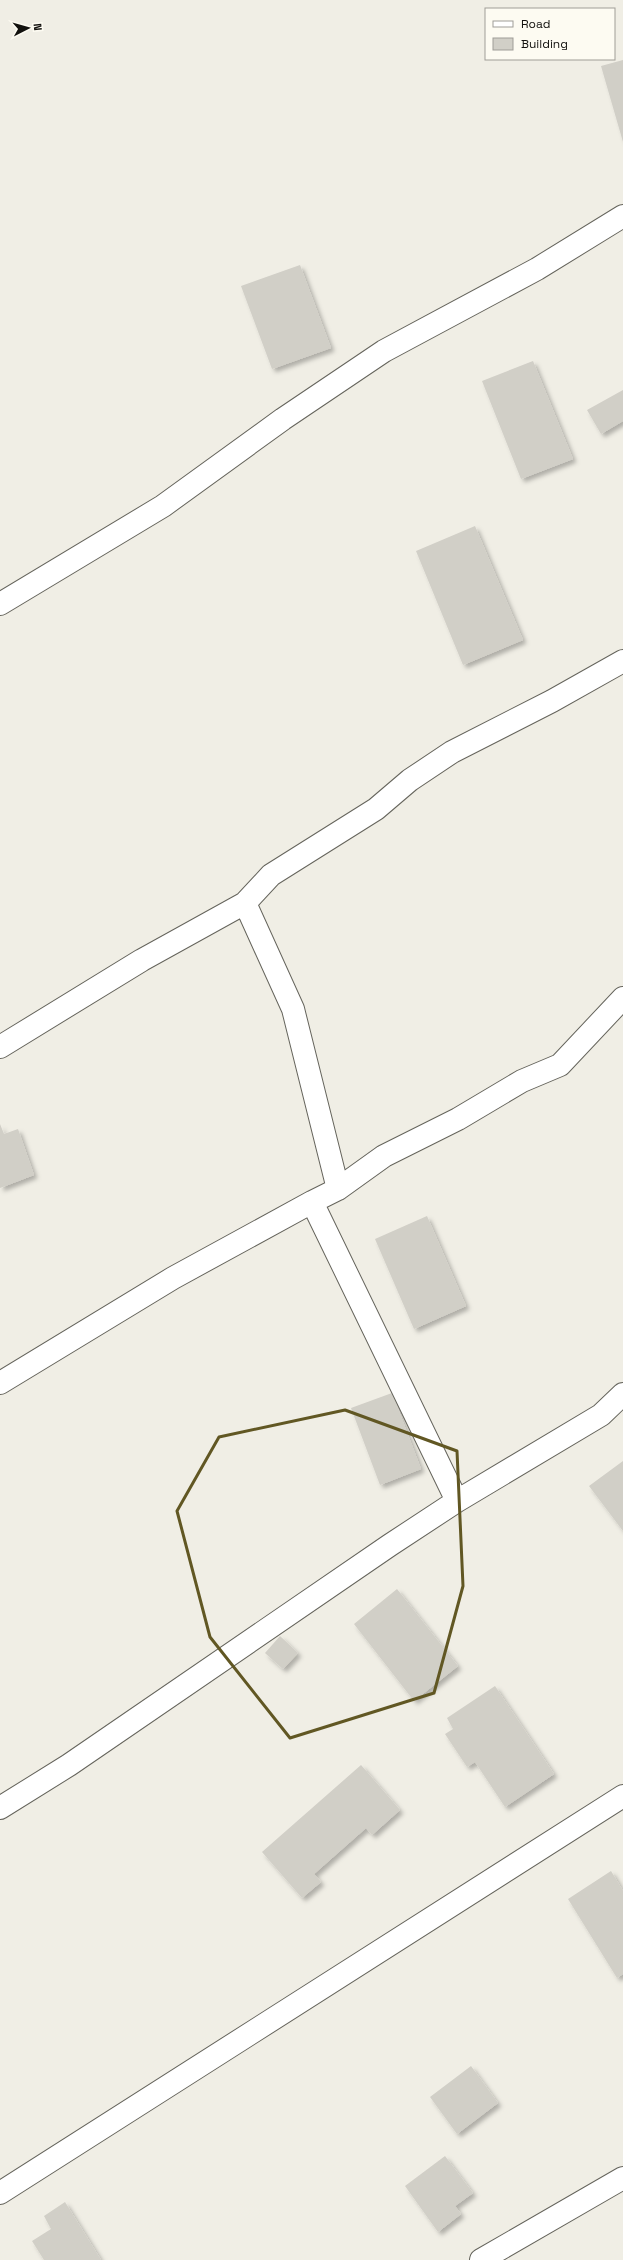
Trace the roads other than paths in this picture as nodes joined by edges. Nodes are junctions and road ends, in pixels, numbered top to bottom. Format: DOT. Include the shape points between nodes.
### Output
graph roads {
  1 [pos="623,216"];
  2 [pos="0,604"];
  3 [pos="623,660"];
  4 [pos="245,903"];
  5 [pos="623,998"];
  6 [pos="0,1047"];
  7 [pos="338,1189"];
  8 [pos="312,1202"];
  9 [pos="0,1383"];
  10 [pos="623,1394"];
  11 [pos="457,1501"];
  12 [pos="623,1796"];
  13 [pos="0,1808"];
  14 [pos="623,2178"];
  15 [pos="0,2193"];
  16 [pos="481,2260"];
  1 -- 2 [label="street" via="537,269 384,351 283,419 163,506"];
  3 -- 4 [label="street" via="552,701 452,752 410,780 376,809 271,875"];
  4 -- 6 [label="street" via="142,960"];
  4 -- 7 [label="street" via="293,1009"];
  5 -- 7 [label="street" via="560,1065 522,1082 458,1119 384,1156"];
  7 -- 8 [label="street"];
  8 -- 9 [label="street" via="173,1278"];
  8 -- 11 [label="street"];
  10 -- 11 [label="street" via="601,1415"];
  11 -- 13 [label="street" via="69,1765"];
  12 -- 15 [label="street"];
  14 -- 16 [label="street"];
}
